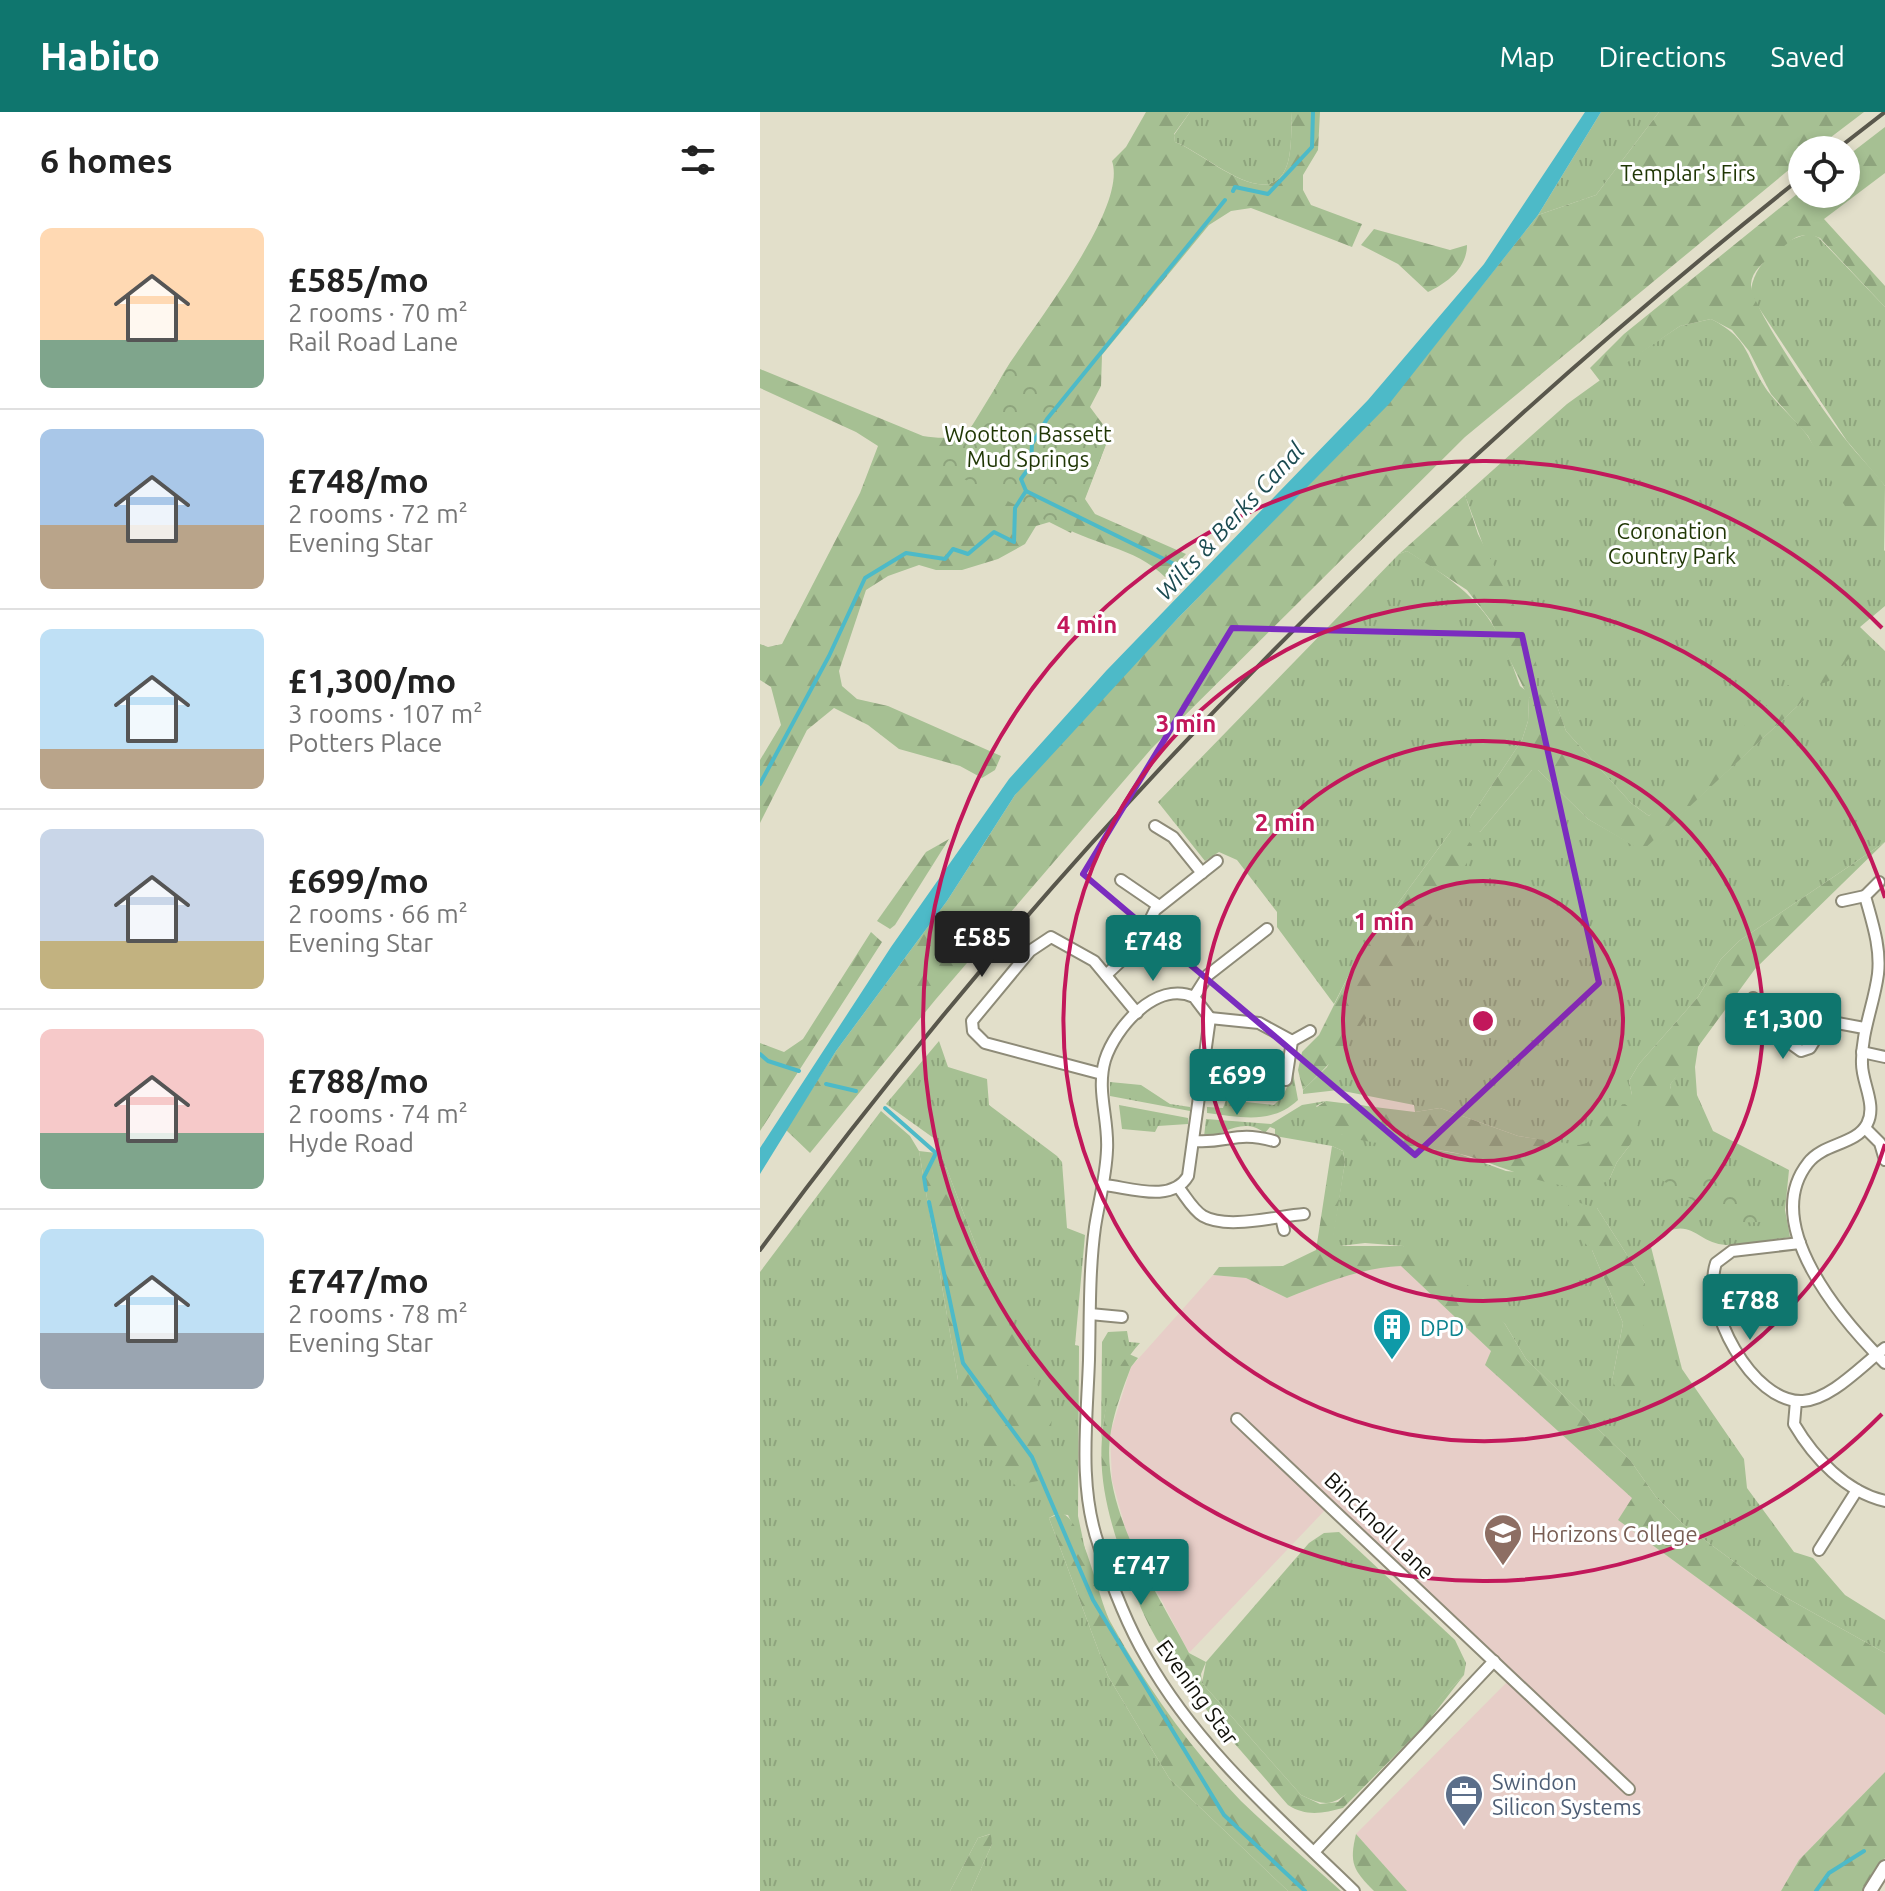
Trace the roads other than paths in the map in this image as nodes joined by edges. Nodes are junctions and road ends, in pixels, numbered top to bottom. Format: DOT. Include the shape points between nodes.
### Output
graph roads {
  1 [pos="1155,826"];
  2 [pos="1217,861"];
  3 [pos="1202,873"];
  4 [pos="1121,880"];
  5 [pos="1879,882"];
  6 [pos="1865,896"];
  7 [pos="1842,901"];
  8 [pos="1159,906"];
  9 [pos="1267,929"];
  10 [pos="1106,975"];
  11 [pos="1194,997"];
  12 [pos="1753,998"];
  13 [pos="1137,1013"];
  14 [pos="1748,1013"];
  15 [pos="1210,1018"];
  16 [pos="1732,1020"];
  17 [pos="1864,1028"];
  18 [pos="1310,1031"];
  19 [pos="1292,1041"];
  20 [pos="1862,1052"];
  21 [pos="1885,1057"];
  22 [pos="1102,1074"];
  23 [pos="1286,1080"];
  24 [pos="1865,1128"];
  25 [pos="1194,1141"];
  26 [pos="1274,1141"];
  27 [pos="1885,1160"];
  28 [pos="1105,1185"];
  29 [pos="1179,1188"];
  30 [pos="1304,1214"];
  31 [pos="1281,1217"];
  32 [pos="1284,1230"];
  33 [pos="1800,1243"];
  34 [pos="1090,1314"];
  35 [pos="1122,1317"];
  36 [pos="1880,1351"];
  37 [pos="1885,1363"];
  38 [pos="1796,1401"];
  39 [pos="1237,1419"];
  40 [pos="1857,1490"];
  41 [pos="1885,1501"];
  42 [pos="1819,1550"];
  43 [pos="1494,1661"];
  44 [pos="1629,1789"];
  45 [pos="1314,1852"];
  46 [pos="1885,1867"];
  47 [pos="1354,1891"];
  48 [pos="1870,1891"];
  1 -- 3 [label="street" via="1173,837"];
  2 -- 3 [label="street"];
  3 -- 8 [label="street"];
  4 -- 8 [label="street"];
  5 -- 6 [label="street"];
  6 -- 7 [label="street"];
  6 -- 17 [label="street" via="1879,957"];
  8 -- 10 [label="street" via="1138,945"];
  9 -- 11 [label="street" via="1208,975"];
  10 -- 13 [label="street"];
  10 -- 22 [label="street" via="1089,958 1046,938 972,1021 973,1031 985,1043"];
  11 -- 13 [label="street, Evening Star" via="1171,994"];
  11 -- 15 [label="street"];
  12 -- 14 [label="street"];
  13 -- 22 [label="street, Evening Star" via="1115,1040"];
  14 -- 16 [label="street"];
  14 -- 17 [label="street" via="1801,1051 1832,1022"];
  15 -- 19 [label="street" via="1259,1023"];
  15 -- 25 [label="street"];
  17 -- 20 [label="street"];
  18 -- 19 [label="street"];
  19 -- 23 [label="street"];
  20 -- 21 [label="street"];
  20 -- 24 [label="street" via="1871,1109"];
  22 -- 28 [label="street, Evening Star"];
  24 -- 27 [label="street" via="1880,1143"];
  24 -- 33 [label="street" via="1822,1149 1803,1171 1794,1201"];
  25 -- 26 [label="street" via="1240,1134"];
  25 -- 29 [label="street" via="1188,1176"];
  28 -- 29 [label="street" via="1166,1192"];
  28 -- 34 [label="street, Evening Star" via="1092,1259"];
  29 -- 31 [label="street" via="1210,1219"];
  30 -- 31 [label="street"];
  31 -- 32 [label="street"];
  33 -- 36 [label="street" via="1818,1283"];
  33 -- 38 [label="street" via="1732,1251 1714,1269 1718,1310 1736,1351 1763,1384"];
  34 -- 35 [label="street"];
  34 -- 45 [label="street, Evening Star" via="1087,1495 1095,1535 1129,1623 1159,1679 1199,1731 1260,1801"];
  36 -- 37 [label="street"];
  36 -- 38 [label="street" via="1823,1394"];
  38 -- 40 [label="street" via="1797,1428 1829,1468"];
  39 -- 43 [label="street, Bincknoll Lane"];
  40 -- 41 [label="street"];
  40 -- 42 [label="street"];
  43 -- 44 [label="street, Bincknoll Lane"];
  43 -- 45 [label="street"];
  45 -- 47 [label="street, Evening Star"];
  46 -- 48 [label="street"];
}
